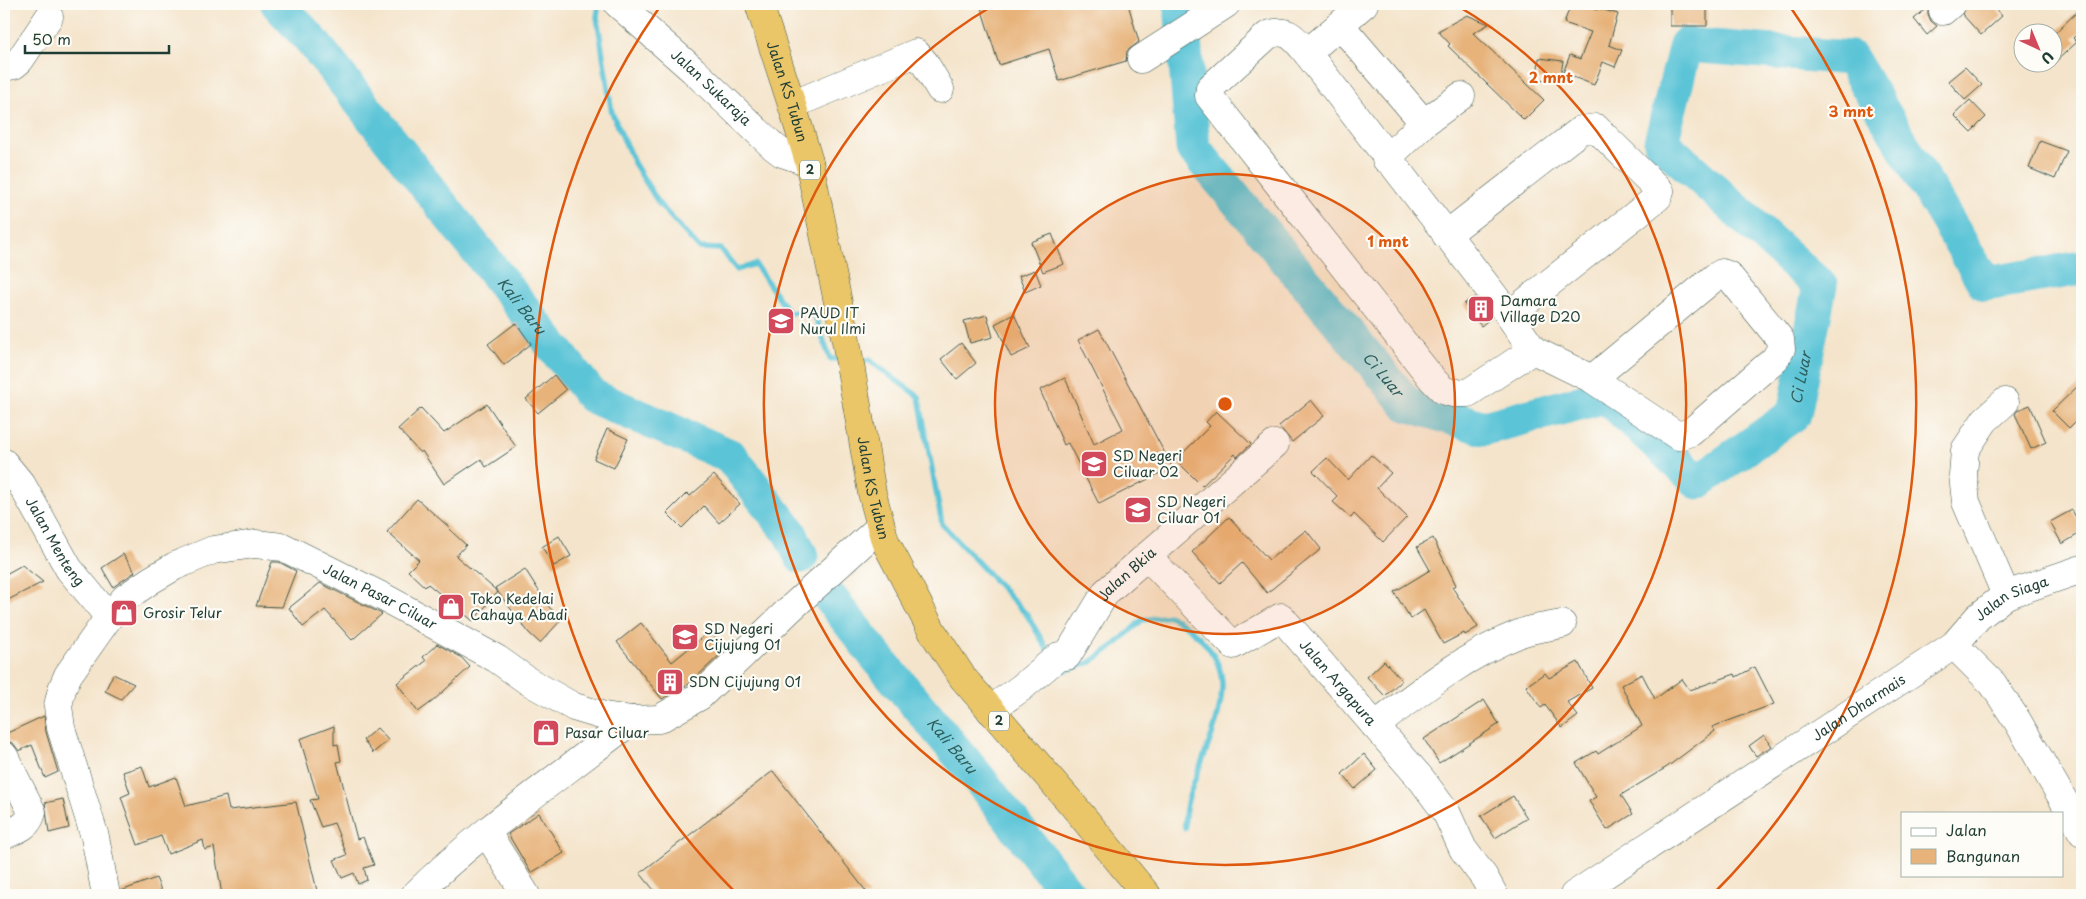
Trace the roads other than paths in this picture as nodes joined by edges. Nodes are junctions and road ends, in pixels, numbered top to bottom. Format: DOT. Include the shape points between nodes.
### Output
graph roads {
  1 [pos="618,4"];
  2 [pos="759,4"];
  3 [pos="1226,4"];
  4 [pos="1364,4"];
  5 [pos="49,17"];
  6 [pos="1340,25"];
  7 [pos="1307,53"];
  8 [pos="1140,58"];
  9 [pos="4,67"];
  10 [pos="940,90"];
  11 [pos="1461,96"];
  12 [pos="792,105"];
  13 [pos="1424,123"];
  14 [pos="1386,158"];
  15 [pos="808,162"];
  16 [pos="1446,235"];
  17 [pos="1509,315"];
  18 [pos="1533,350"];
  19 [pos="1592,379"];
  20 [pos="2005,402"];
  21 [pos="1276,444"];
  22 [pos="4,462"];
  23 [pos="13,491"];
  24 [pos="880,527"];
  25 [pos="1147,556"];
  26 [pos="2082,569"];
  27 [pos="2006,595"];
  28 [pos="109,617"];
  29 [pos="1562,624"];
  30 [pos="1954,646"];
  31 [pos="990,710"];
  32 [pos="632,720"];
  33 [pos="1375,726"];
  34 [pos="4,756"];
  35 [pos="2082,832"];
  36 [pos="487,833"];
  37 [pos="4,835"];
  38 [pos="432,889"];
  39 [pos="106,895"];
  40 [pos="526,895"];
  41 [pos="1146,895"];
  42 [pos="1494,895"];
  43 [pos="1574,895"];
  1 -- 15 [label="street, Jalan Sukaraja" via="694,70 774,147"];
  2 -- 12 [label="highway, Jalan KS Tubun / 2"];
  3 -- 8 [label="street"];
  4 -- 6 [label="street"];
  5 -- 9 [label="street" via="20,60"];
  6 -- 7 [label="street"];
  6 -- 13 [label="street"];
  7 -- 14 [label="street"];
  7 -- 18 [label="street" via="1290,34 1277,32 1268,35 1210,88 1209,96 1443,390 1468,393"];
  10 -- 12 [label="street" via="916,53"];
  11 -- 13 [label="street"];
  12 -- 15 [label="highway, Jalan KS Tubun / 2"];
  13 -- 14 [label="street"];
  14 -- 16 [label="street"];
  15 -- 24 [label="highway, Jalan KS Tubun / 2" via="846,341"];
  16 -- 17 [label="street"];
  16 -- 17 [label="street" via="1582,130 1592,127 1660,191 1653,201"];
  17 -- 18 [label="street"];
  18 -- 19 [label="street"];
  19 -- 19 [label="street" via="1678,436 1683,435 1692,432 1775,360 1781,349 1780,339 1728,275 1722,273"];
  20 -- 27 [label="street" via="1984,420 1965,450 1963,475 1966,502"];
  21 -- 25 [label="street, Jalan Bkia"];
  22 -- 23 [label="street, Jalan Menteng"];
  23 -- 28 [label="street, Jalan Menteng" via="69,569"];
  24 -- 31 [label="highway, Jalan KS Tubun / 2" via="932,631"];
  24 -- 32 [label="street, Jalan Pasar Ciluar" via="700,696 659,719"];
  25 -- 31 [label="street, Jalan Bkia" via="1106,592 1067,656 1059,656"];
  25 -- 33 [label="street, Jalan Argapura" via="1233,645 1281,617"];
  26 -- 27 [label="street, Jalan Siaga"];
  27 -- 30 [label="street, Jalan Siaga" via="1978,617"];
  28 -- 32 [label="street, Jalan Pasar Ciluar" via="125,598 151,580 213,550 255,544 283,548 385,598 497,659 574,707"];
  28 -- 39 [label="street, Jalan Pasar Ciluar" via="68,675 58,706 60,728 95,836"];
  29 -- 33 [label="street" via="1522,632 1488,648 1422,690"];
  30 -- 35 [label="street" via="1993,684"];
  30 -- 43 [label="street, Jalan Dharmais"];
  31 -- 41 [label="highway, Jalan KS Tubun / 2"];
  32 -- 36 [label="street"];
  33 -- 42 [label="street, Jalan Argapura" via="1447,814 1462,849"];
  34 -- 37 [label="street" via="32,812 27,824"];
  36 -- 38 [label="street"];
  36 -- 40 [label="street"];
}
